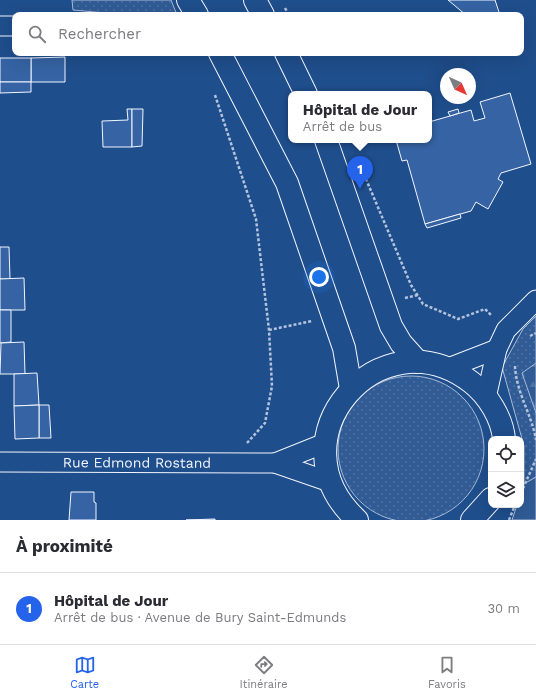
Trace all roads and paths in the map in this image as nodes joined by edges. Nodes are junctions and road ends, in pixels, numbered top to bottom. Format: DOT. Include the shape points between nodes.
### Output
graph roads {
  1 [pos="188,0"];
  2 [pos="255,0"];
  3 [pos="195,12"];
  4 [pos="262,12"];
  5 [pos="0,26"];
  6 [pos="12,26"];
  7 [pos="222,56"];
  8 [pos="287,56"];
  9 [pos="213,88"];
  10 [pos="305,91"];
  11 [pos="327,143"];
  12 [pos="359,162"];
  13 [pos="536,300"];
  14 [pos="506,330"];
  15 [pos="497,348"];
  16 [pos="515,359"];
  17 [pos="418,362"];
  18 [pos="448,368"];
  19 [pos="351,389"];
  20 [pos="486,398"];
  21 [pos="503,436"];
  22 [pos="536,440"];
  23 [pos="326,443"];
  24 [pos="536,460"];
  25 [pos="0,462"];
  26 [pos="275,462"];
  27 [pos="226,463"];
  28 [pos="330,482"];
  29 [pos="524,486"];
  30 [pos="488,502"];
  31 [pos="514,508"];
  32 [pos="357,520"];
  33 [pos="472,520"];
  34 [pos="509,520"];
  1 -- 3 [label="main road"];
  2 -- 4 [label="main road"];
  5 -- 6 [label="street"];
  7 -- 19 [label="main road" via="287,183 344,348"];
  8 -- 10 [label="main road"];
  9 -- 27 [label="path" via="256,219 269,330 272,386 265,424"];
  11 -- 17 [label="main road" via="391,326 401,343"];
  12 -- 14 [label="path" via="411,285 423,304 458,319 485,309"];
  13 -- 14 [label="street"];
  14 -- 15 [label="street"];
  15 -- 18 [label="street"];
  15 -- 20 [label="street"];
  16 -- 22 [label="path" via="516,379 533,424"];
  17 -- 18 [label="main road"];
  17 -- 19 [label="main road" via="388,367 370,374"];
  18 -- 20 [label="main road" via="476,385"];
  19 -- 23 [label="main road" via="338,404"];
  20 -- 21 [label="main road" via="497,416"];
  23 -- 26 [label="street, Rue Edmond Rostand"];
  23 -- 28 [label="main road" via="326,463"];
  24 -- 29 [label="path"];
  25 -- 27 [label="street, Rue Edmond Rostand"];
  26 -- 27 [label="street, Rue Edmond Rostand"];
  26 -- 28 [label="street, Rue Edmond Rostand"];
  28 -- 32 [label="main road" via="337,498"];
  30 -- 33 [label="main road"];
  31 -- 34 [label="path"];
}
